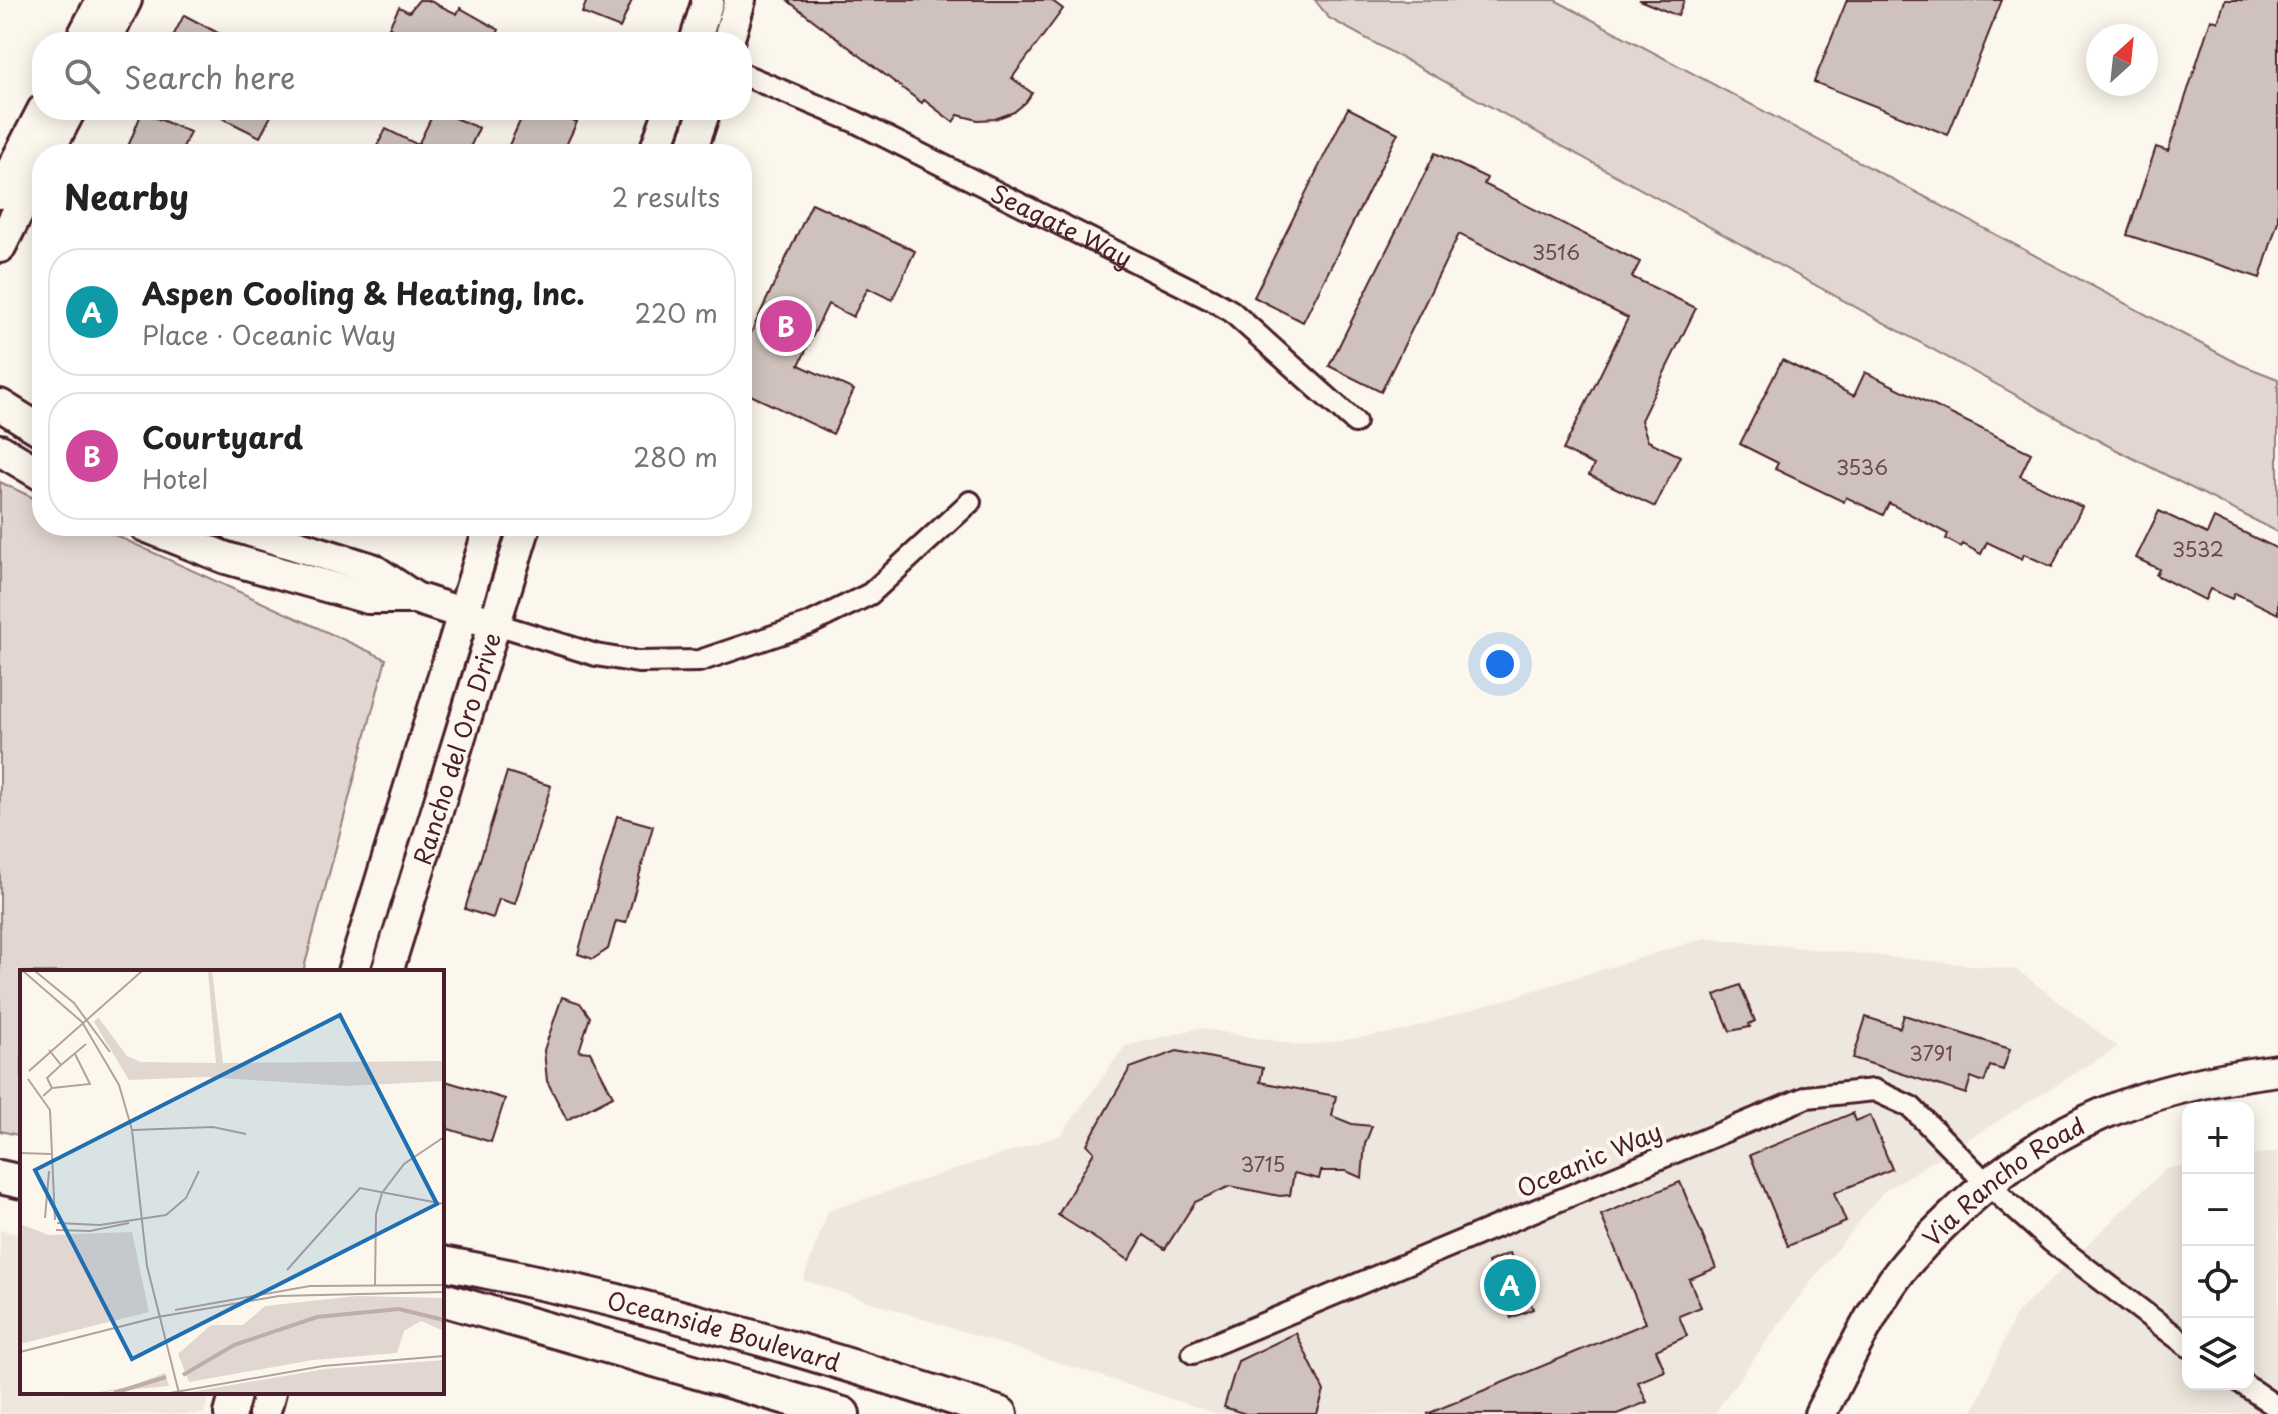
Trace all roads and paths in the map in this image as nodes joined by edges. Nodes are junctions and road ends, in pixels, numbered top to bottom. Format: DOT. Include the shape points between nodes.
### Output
graph roads {
  1 [pos="102,0"];
  2 [pos="126,0"];
  3 [pos="708,0"];
  4 [pos="740,0"];
  5 [pos="85,32"];
  6 [pos="110,32"];
  7 [pos="698,32"];
  8 [pos="731,32"];
  9 [pos="752,78"];
  10 [pos="38,120"];
  11 [pos="65,120"];
  12 [pos="666,120"];
  13 [pos="702,120"];
  14 [pos="52,144"];
  15 [pos="658,144"];
  16 [pos="693,144"];
  17 [pos="32,184"];
  18 [pos="0,193"];
  19 [pos="0,247"];
  20 [pos="0,405"];
  21 [pos="1355,422"];
  22 [pos="32,425"];
  23 [pos="0,450"];
  24 [pos="32,469"];
  25 [pos="970,502"];
  26 [pos="170,536"];
  27 [pos="267,536"];
  28 [pos="487,536"];
  29 [pos="522,536"];
  30 [pos="415,598"];
  31 [pos="462,613"];
  32 [pos="493,623"];
  33 [pos="354,970"];
  34 [pos="388,970"];
  35 [pos="2278,1070"];
  36 [pos="0,1177"];
  37 [pos="20,1182"];
  38 [pos="1986,1183"];
  39 [pos="444,1263"];
  40 [pos="444,1300"];
  41 [pos="2182,1341"];
  42 [pos="1193,1353"];
  43 [pos="2252,1390"];
  44 [pos="235,1394"];
  45 [pos="269,1394"];
  46 [pos="2278,1408"];
  47 [pos="230,1414"];
  48 [pos="264,1414"];
  49 [pos="843,1414"];
  50 [pos="1001,1414"];
  51 [pos="1820,1414"];
  1 -- 5 [label="street"];
  2 -- 6 [label="street"];
  3 -- 7 [label="street"];
  4 -- 8 [label="street"];
  9 -- 21 [label="street, Seagate Way" via="856,122 1212,300"];
  10 -- 18 [label="street"];
  11 -- 14 [label="street"];
  12 -- 15 [label="street"];
  13 -- 16 [label="street"];
  17 -- 19 [label="street"];
  20 -- 22 [label="street"];
  23 -- 24 [label="street"];
  25 -- 32 [label="street" via="870,594 809,624 699,661 638,662 596,655"];
  26 -- 30 [label="street" via="226,558 368,598"];
  27 -- 30 [label="street" via="372,569"];
  28 -- 31 [label="street, Rancho del Oro Drive"];
  29 -- 32 [label="street, Rancho del Oro Drive"];
  30 -- 31 [label="street"];
  31 -- 32 [label="street"];
  31 -- 33 [label="street, Rancho del Oro Drive"];
  32 -- 34 [label="street, Rancho del Oro Drive"];
  35 -- 38 [label="street, Via Rancho Road" via="2207,1079 2125,1102 2066,1129"];
  36 -- 37 [label="main road"];
  38 -- 41 [label="street, Oceanic Way" via="2052,1242"];
  38 -- 42 [label="street, Oceanic Way" via="1911,1107 1874,1090 1838,1090 1807,1097"];
  38 -- 51 [label="street, Via Rancho Road" via="1926,1241 1888,1289"];
  39 -- 50 [label="main road, Oceanside Boulevard" via="532,1279 725,1329"];
  40 -- 49 [label="main road, Oceanside Boulevard"];
  43 -- 46 [label="street"];
  44 -- 47 [label="street"];
  45 -- 48 [label="street"];
}
